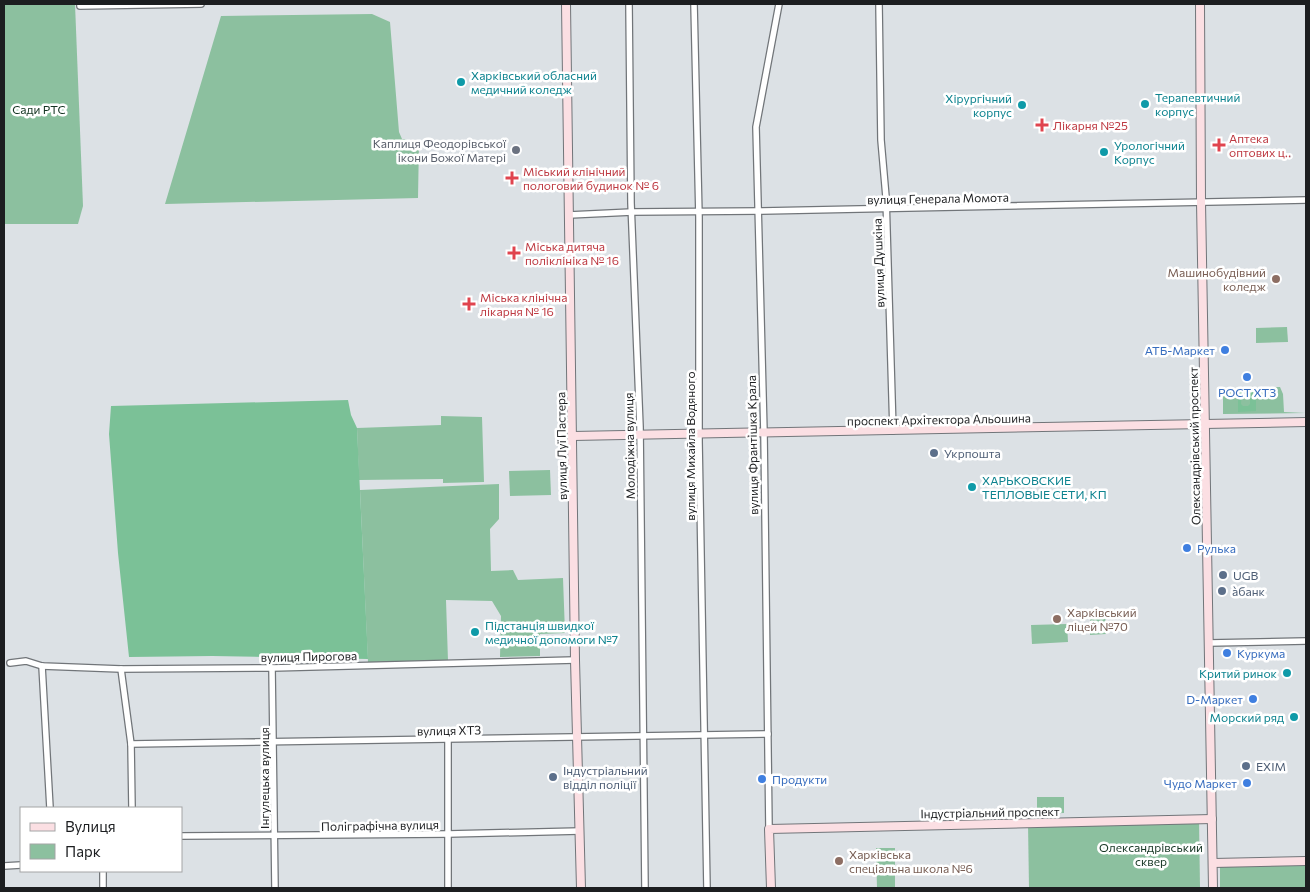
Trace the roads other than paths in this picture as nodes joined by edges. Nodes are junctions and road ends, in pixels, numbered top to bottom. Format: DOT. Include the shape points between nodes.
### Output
graph roads {
  1 [pos="201,4"];
  2 [pos="566,4"];
  3 [pos="629,4"];
  4 [pos="694,4"];
  5 [pos="779,4"];
  6 [pos="879,4"];
  7 [pos="1200,4"];
  8 [pos="80,5"];
  9 [pos="1306,200"];
  10 [pos="1201,202"];
  11 [pos="886,209"];
  12 [pos="699,211"];
  13 [pos="760,211"];
  14 [pos="632,212"];
  15 [pos="569,215"];
  16 [pos="1306,422"];
  17 [pos="1204,424"];
  18 [pos="893,431"];
  19 [pos="764,433"];
  20 [pos="700,434"];
  21 [pos="640,435"];
  22 [pos="573,436"];
  23 [pos="1306,641"];
  24 [pos="1209,643"];
  25 [pos="575,660"];
  26 [pos="10,663"];
  27 [pos="42,666"];
  28 [pos="272,668"];
  29 [pos="121,669"];
  30 [pos="768,734"];
  31 [pos="643,736"];
  32 [pos="704,736"];
  33 [pos="578,737"];
  34 [pos="448,740"];
  35 [pos="274,742"];
  36 [pos="131,744"];
  37 [pos="50,807"];
  38 [pos="132,807"];
  39 [pos="1212,818"];
  40 [pos="768,829"];
  41 [pos="580,831"];
  42 [pos="448,834"];
  43 [pos="182,836"];
  44 [pos="274,836"];
  45 [pos="1306,861"];
  46 [pos="1213,863"];
  47 [pos="20,865"];
  48 [pos="4,866"];
  49 [pos="103,872"];
  50 [pos="103,888"];
  51 [pos="275,888"];
  52 [pos="448,888"];
  53 [pos="581,888"];
  54 [pos="645,888"];
  55 [pos="707,888"];
  56 [pos="771,888"];
  57 [pos="1213,888"];
  1 -- 8 [label="street"];
  2 -- 15 [label="street, вулиця Луї Пастера"];
  3 -- 14 [label="street, Молодіжна вулиця"];
  4 -- 12 [label="street, вулиця Михайла Водяного"];
  5 -- 13 [label="street, вулиця Франтішка Крала" via="756,128"];
  6 -- 11 [label="street, вулиця Душкіна" via="881,140"];
  7 -- 10 [label="street, Олександрівський проспект"];
  9 -- 10 [label="street, вулиця Генерала Момота"];
  10 -- 11 [label="street, вулиця Генерала Момота"];
  10 -- 17 [label="street, Олександрівський проспект"];
  11 -- 13 [label="street, вулиця Генерала Момота"];
  11 -- 18 [label="street, вулиця Душкіна"];
  12 -- 13 [label="street, вулиця Генерала Момота"];
  12 -- 14 [label="street, вулиця Генерала Момота"];
  12 -- 20 [label="street, вулиця Михайла Водяного"];
  13 -- 19 [label="street, вулиця Франтішка Крала"];
  14 -- 15 [label="street, вулиця Генерала Момота"];
  14 -- 21 [label="street, Молодіжна вулиця"];
  15 -- 22 [label="street, вулиця Луї Пастера"];
  16 -- 17 [label="street, проспект Архітектора Альошина"];
  17 -- 18 [label="street, проспект Архітектора Альошина"];
  17 -- 24 [label="street, Олександрівський проспект"];
  18 -- 19 [label="street, проспект Архітектора Альошина"];
  19 -- 20 [label="street, проспект Архітектора Альошина"];
  19 -- 30 [label="street, вулиця Франтішка Крала"];
  20 -- 21 [label="street, проспект Архітектора Альошина"];
  20 -- 32 [label="street, вулиця Михайла Водяного"];
  21 -- 22 [label="street, проспект Архітектора Альошина"];
  21 -- 31 [label="street, Молодіжна вулиця"];
  22 -- 25 [label="street, вулиця Луї Пастера"];
  23 -- 24 [label="street"];
  24 -- 39 [label="street, Олександрівський проспект"];
  25 -- 28 [label="street, вулиця Пирогова"];
  25 -- 33 [label="street, вулиця Луї Пастера"];
  26 -- 27 [label="street, вулиця Пирогова" via="26,661"];
  27 -- 29 [label="street, вулиця Пирогова"];
  27 -- 37 [label="street"];
  28 -- 29 [label="street, вулиця Пирогова"];
  28 -- 35 [label="street, Інгулецька вулиця"];
  29 -- 36 [label="street"];
  30 -- 32 [label="street, вулиця ХТЗ"];
  30 -- 40 [label="street, вулиця Франтішка Крала"];
  31 -- 32 [label="street, вулиця ХТЗ"];
  31 -- 33 [label="street, вулиця ХТЗ"];
  31 -- 54 [label="street, Молодіжна вулиця"];
  32 -- 55 [label="street, вулиця Михайла Водяного"];
  33 -- 34 [label="street, вулиця ХТЗ"];
  33 -- 41 [label="street, вулиця Луї Пастера"];
  34 -- 35 [label="street, вулиця ХТЗ"];
  34 -- 42 [label="street"];
  35 -- 36 [label="street, вулиця ХТЗ"];
  35 -- 44 [label="street, Інгулецька вулиця"];
  36 -- 38 [label="street"];
  39 -- 40 [label="street, Індустріальний проспект"];
  39 -- 46 [label="street, Олександрівський проспект"];
  40 -- 56 [label="street, вулиця Франтішка Крала"];
  41 -- 42 [label="street, Поліграфічна вулиця"];
  41 -- 53 [label="street, вулиця Луї Пастера"];
  42 -- 44 [label="street, Поліграфічна вулиця"];
  42 -- 52 [label="street"];
  43 -- 44 [label="street, Поліграфічна вулиця"];
  44 -- 51 [label="street, Інгулецька вулиця"];
  45 -- 46 [label="street"];
  46 -- 57 [label="street, Олександрівський проспект"];
  47 -- 48 [label="street"];
  49 -- 50 [label="street"];
}
